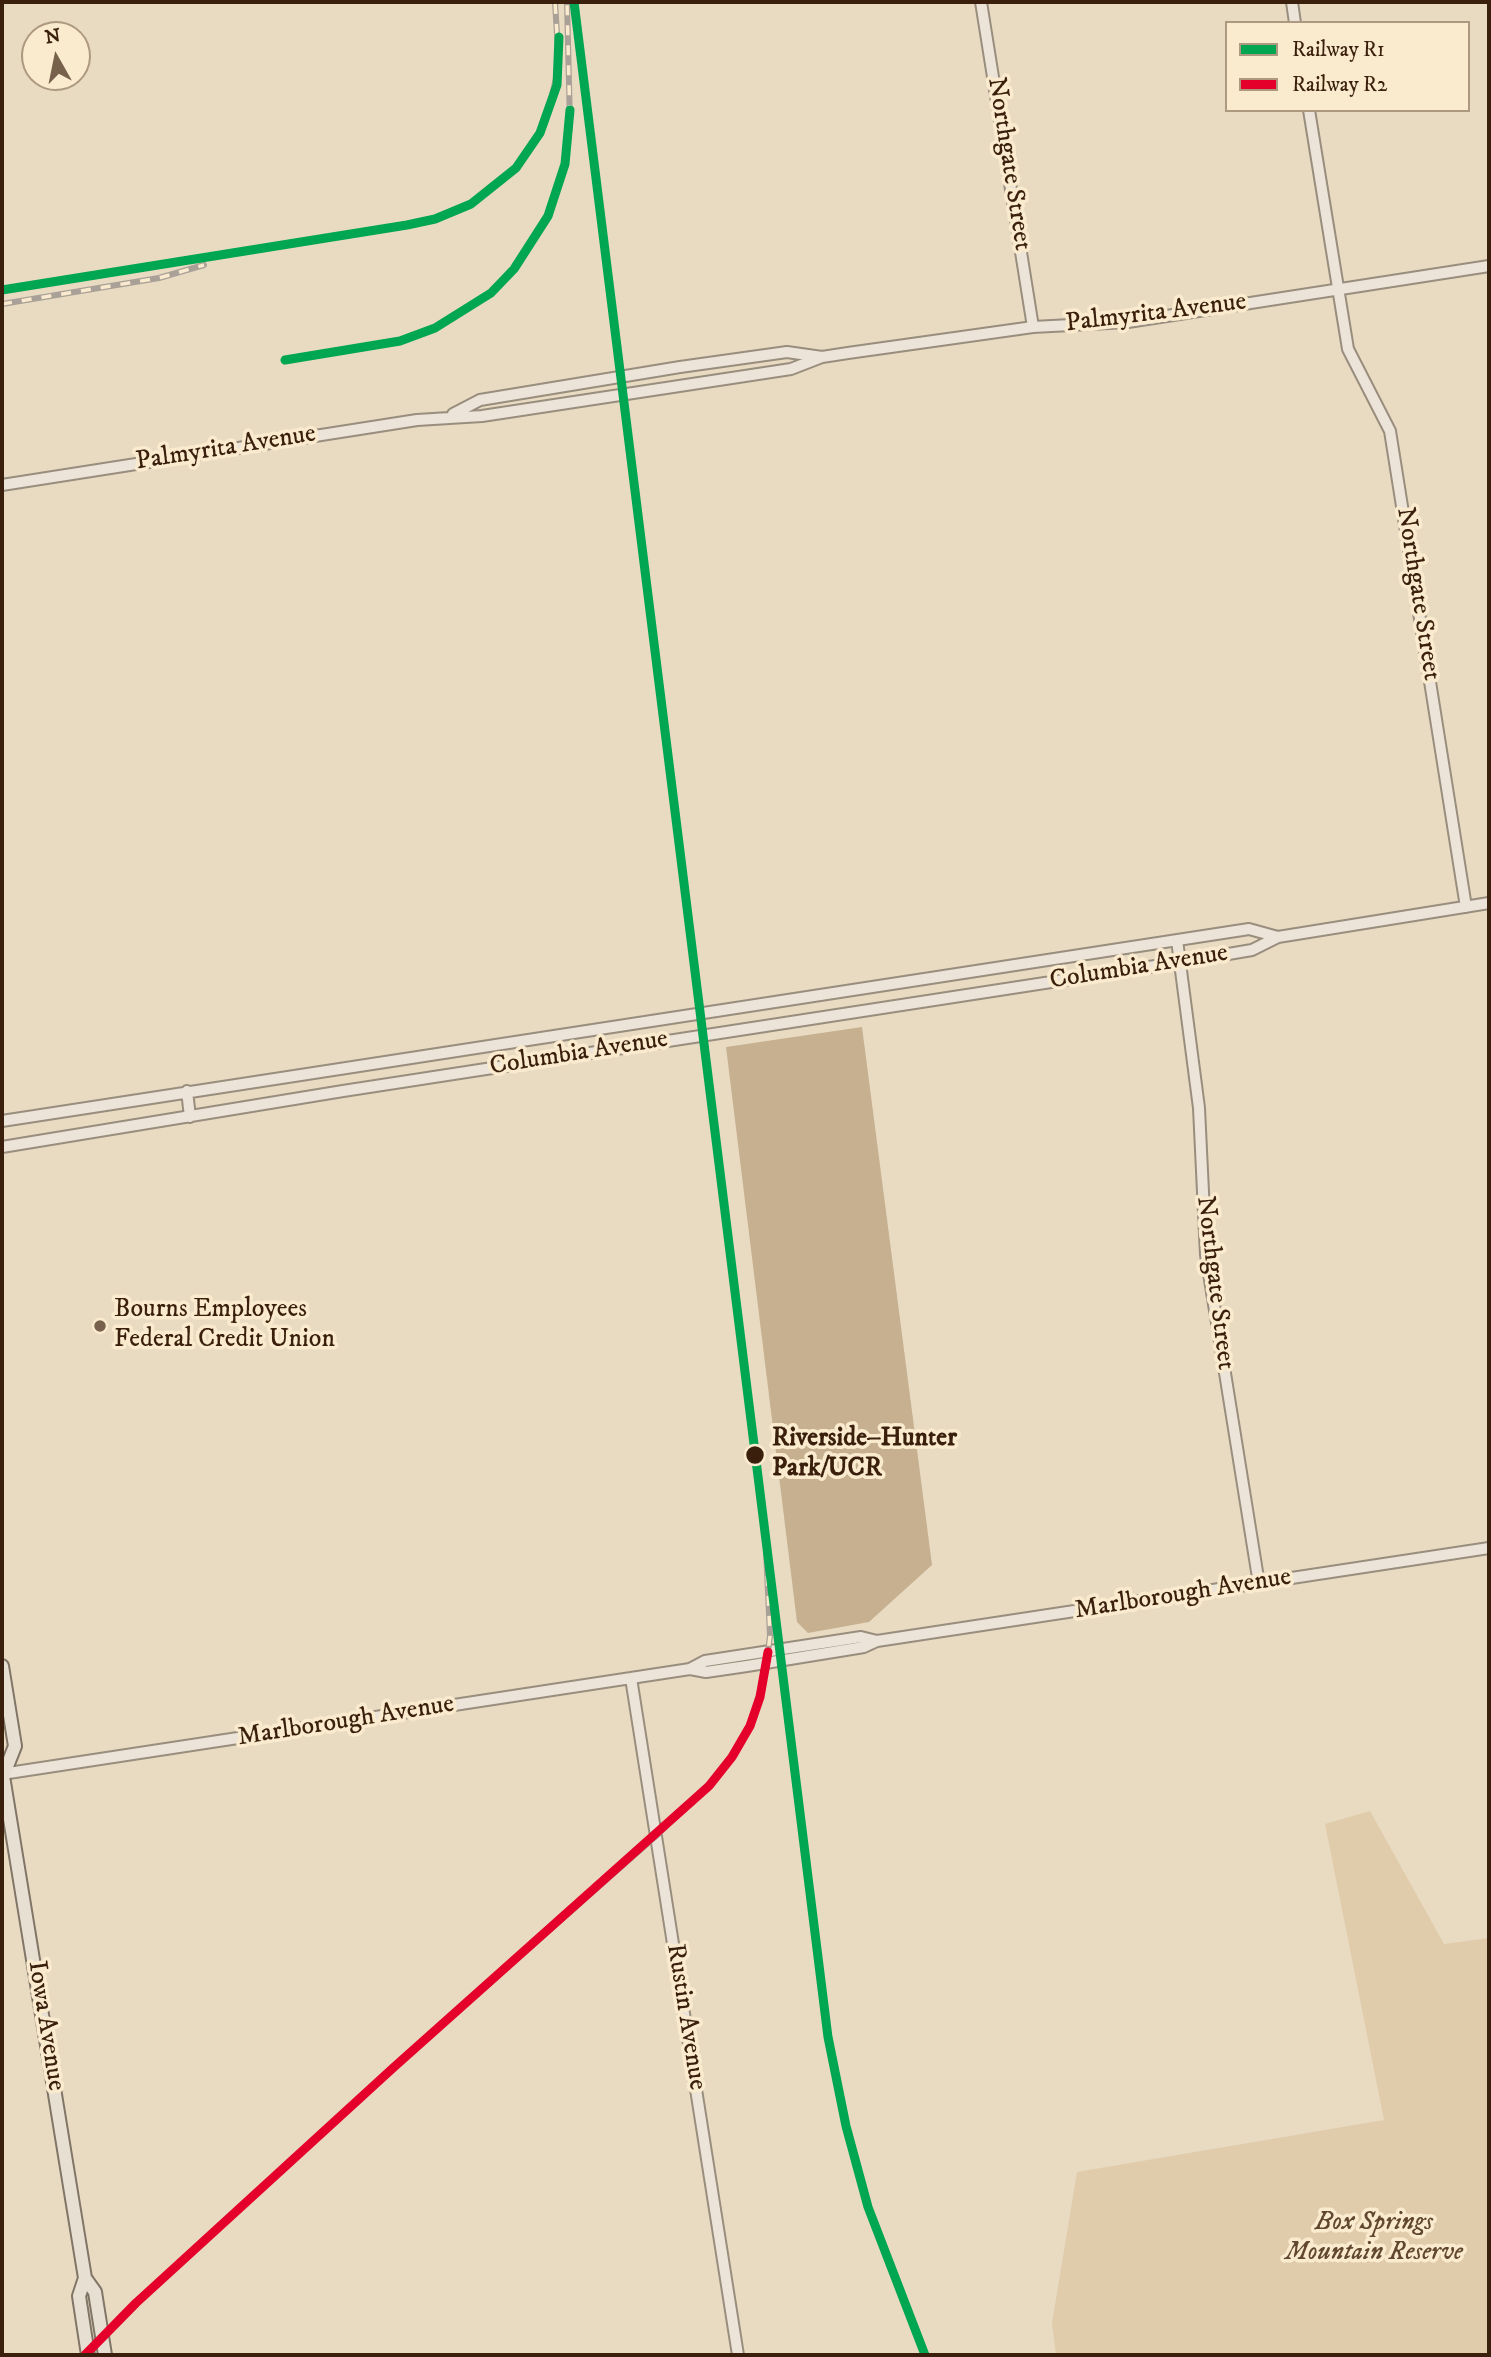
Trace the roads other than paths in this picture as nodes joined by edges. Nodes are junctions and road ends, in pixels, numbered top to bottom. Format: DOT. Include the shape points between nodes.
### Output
graph roads {
  1 [pos="981,2"];
  2 [pos="1292,2"];
  3 [pos="1295,21"];
  4 [pos="1309,112"];
  5 [pos="1489,266"];
  6 [pos="1337,290"];
  7 [pos="1033,327"];
  8 [pos="822,357"];
  9 [pos="451,415"];
  10 [pos="2,485"];
  11 [pos="1489,904"];
  12 [pos="1466,907"];
  13 [pos="1278,937"];
  14 [pos="1177,940"];
  15 [pos="1181,962"];
  16 [pos="989,969"];
  17 [pos="993,990"];
  18 [pos="513,1041"];
  19 [pos="516,1064"];
  20 [pos="247,1082"];
  21 [pos="187,1091"];
  22 [pos="250,1107"];
  23 [pos="190,1117"];
  24 [pos="2,1121"];
  25 [pos="2,1147"];
  26 [pos="1489,1548"];
  27 [pos="1258,1584"];
  28 [pos="2,1666"];
  29 [pos="631,1678"];
  30 [pos="3,1773"];
  31 [pos="85,2278"];
  32 [pos="88,2355"];
  33 [pos="105,2355"];
  34 [pos="738,2355"];
  1 -- 7 [label="street, Northgate Street"];
  2 -- 3 [label="street"];
  4 -- 6 [label="street, Northgate Street"];
  5 -- 6 [label="street, Palmyrita Avenue"];
  6 -- 7 [label="street, Palmyrita Avenue" via="1128,322"];
  6 -- 12 [label="street, Northgate Street" via="1348,349 1391,431"];
  7 -- 8 [label="street, Palmyrita Avenue"];
  8 -- 9 [label="street, Palmyrita Avenue" via="791,369 482,415"];
  8 -- 9 [label="street, Palmyrita Avenue" via="788,352 680,367 480,400"];
  9 -- 10 [label="street, Palmyrita Avenue"];
  11 -- 12 [label="street, Columbia Avenue"];
  12 -- 13 [label="street, Columbia Avenue"];
  13 -- 14 [label="street, Columbia Avenue" via="1249,929"];
  13 -- 15 [label="street, Columbia Avenue" via="1252,950"];
  14 -- 15 [label="street, Northgate Street"];
  14 -- 16 [label="street, Columbia Avenue"];
  15 -- 17 [label="street, Columbia Avenue"];
  15 -- 27 [label="street, Northgate Street" via="1200,1121 1203,1229"];
  16 -- 17 [label="street"];
  16 -- 18 [label="street, Columbia Avenue"];
  17 -- 19 [label="street, Columbia Avenue"];
  18 -- 19 [label="street"];
  18 -- 20 [label="street, Columbia Avenue"];
  19 -- 22 [label="street, Columbia Avenue"];
  20 -- 21 [label="street, Columbia Avenue"];
  20 -- 22 [label="street"];
  21 -- 23 [label="street"];
  21 -- 24 [label="street, Columbia Avenue"];
  22 -- 23 [label="street, Columbia Avenue"];
  23 -- 25 [label="street, Columbia Avenue"];
  26 -- 27 [label="street, Marlborough Avenue"];
  27 -- 29 [label="street, Marlborough Avenue" via="747,1666"];
  28 -- 30 [label="main road, Iowa Avenue" via="15,1746"];
  29 -- 30 [label="street, Marlborough Avenue"];
  29 -- 34 [label="street, Rustin Avenue"];
  30 -- 31 [label="main road, Iowa Avenue"];
  31 -- 32 [label="main road, Iowa Avenue" via="79,2296"];
  31 -- 33 [label="main road, Iowa Avenue" via="95,2292"];
}
